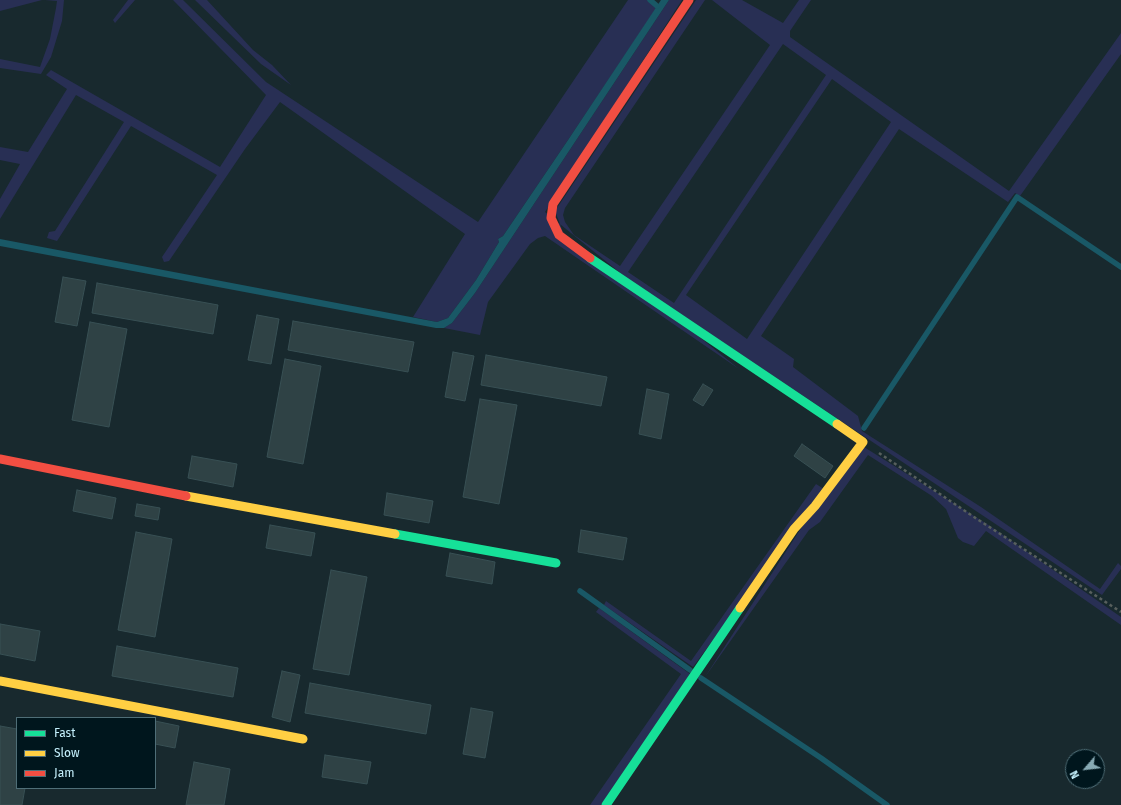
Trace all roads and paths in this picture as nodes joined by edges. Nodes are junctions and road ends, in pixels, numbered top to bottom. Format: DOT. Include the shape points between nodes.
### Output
graph roads {
  1 [pos="689,0"];
  2 [pos="863,442"];
  3 [pos="0,459"];
  4 [pos="556,563"];
  5 [pos="1121,612"];
  6 [pos="0,681"];
  7 [pos="303,739"];
  8 [pos="606,805"];
  1 -- 2 [label="street" via="553,204 551,218 559,235 566,241"];
  2 -- 5 [label="path"];
  2 -- 8 [label="street" via="815,506 794,529"];
  3 -- 4 [label="street" via="254,509"];
  6 -- 7 [label="street"];
}
